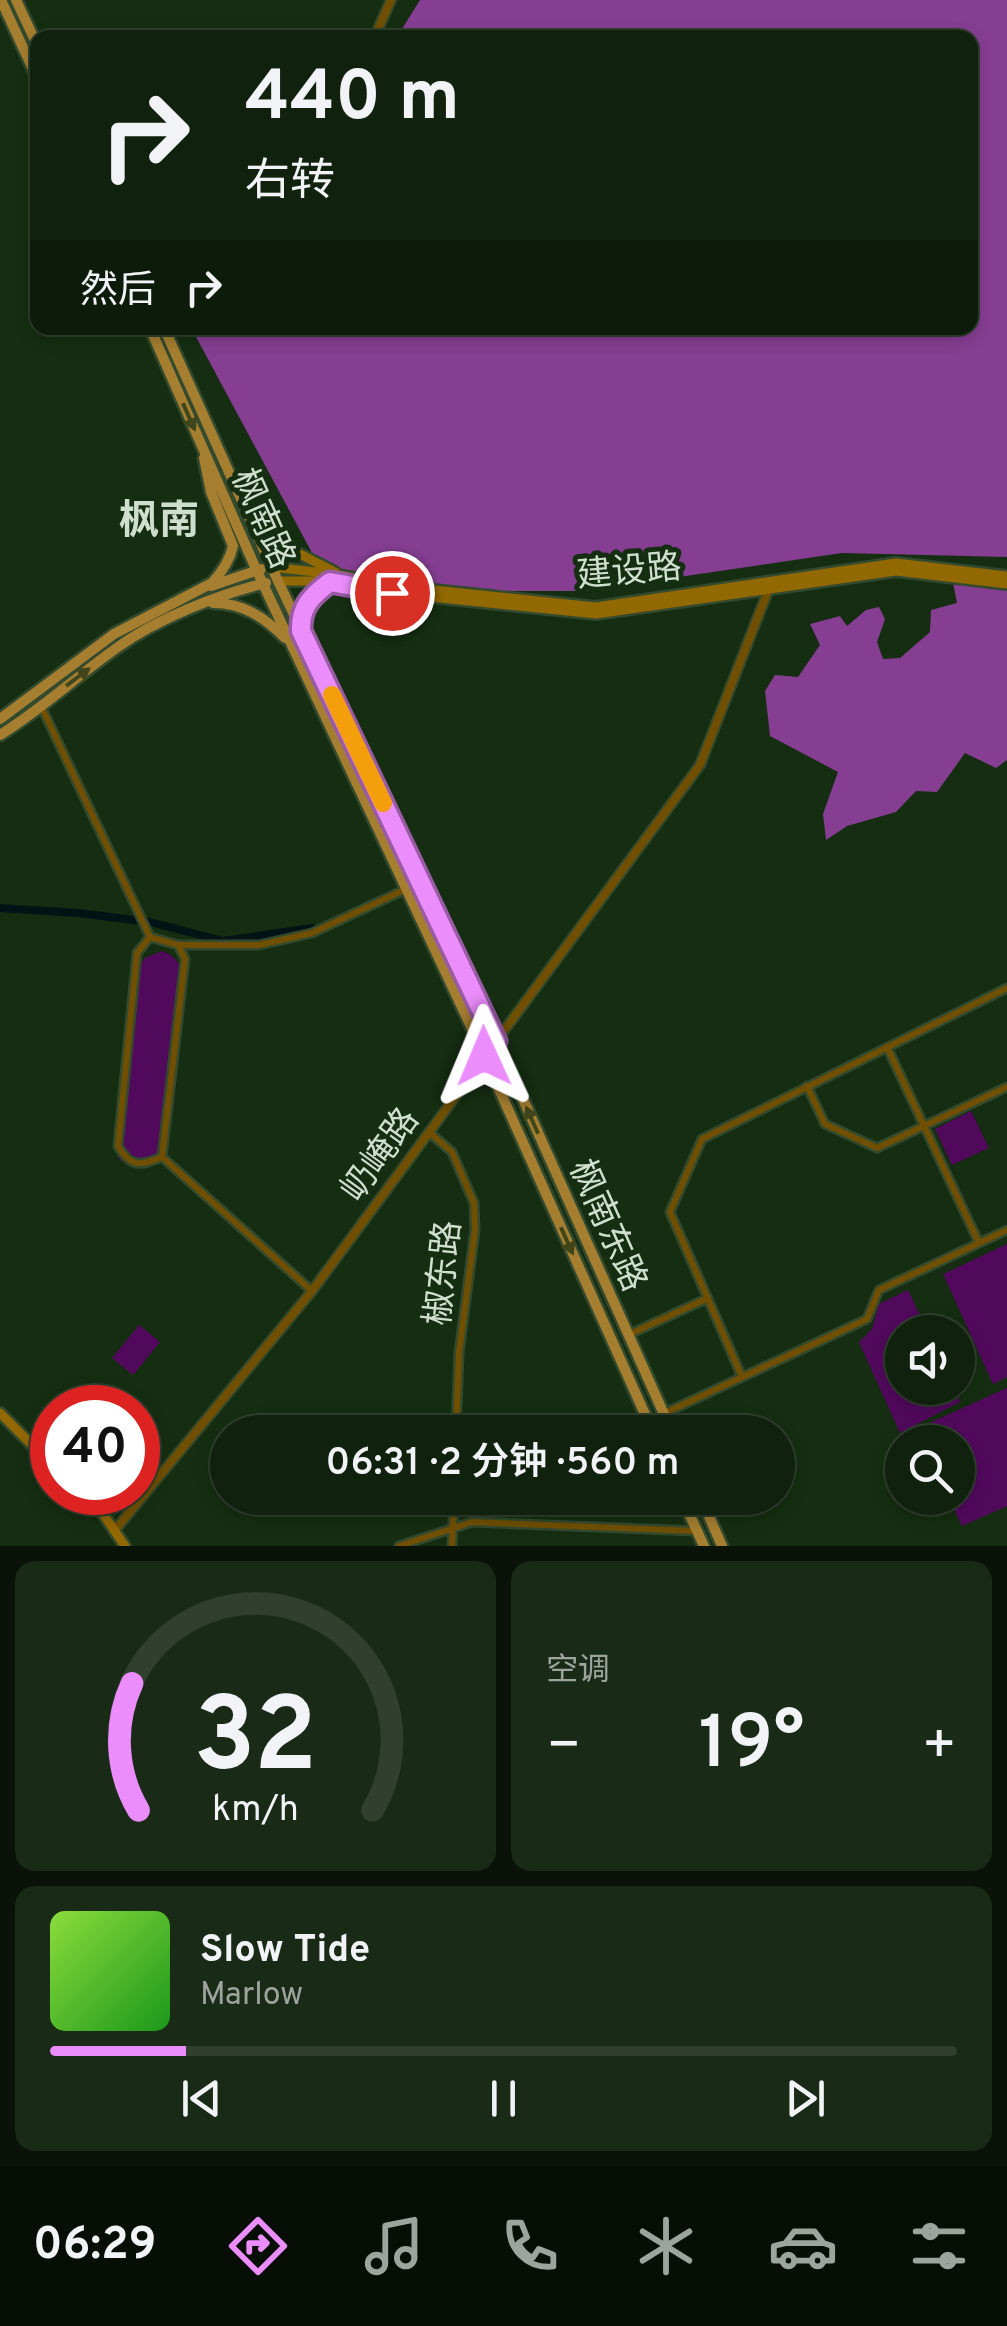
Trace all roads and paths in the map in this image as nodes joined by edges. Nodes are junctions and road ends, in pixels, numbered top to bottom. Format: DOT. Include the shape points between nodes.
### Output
graph roads {
  1 [pos="1,0"];
  2 [pos="16,0"];
  3 [pos="391,0"];
  4 [pos="378,30"];
  5 [pos="30,31"];
  6 [pos="30,63"];
  7 [pos="153,335"];
  8 [pos="167,335"];
  9 [pos="204,450"];
  10 [pos="246,512"];
  11 [pos="272,567"];
  12 [pos="256,569"];
  13 [pos="342,576"];
  14 [pos="1007,576"];
  15 [pos="278,581"];
  16 [pos="330,582"];
  17 [pos="263,584"];
  18 [pos="1007,584"];
  19 [pos="770,586"];
  20 [pos="196,592"];
  21 [pos="207,603"];
  22 [pos="301,631"];
  23 [pos="291,644"];
  24 [pos="40,705"];
  25 [pos="0,720"];
  26 [pos="0,734"];
  27 [pos="406,889"];
  28 [pos="150,937"];
  29 [pos="178,945"];
  30 [pos="1007,988"];
  31 [pos="496,1041"];
  32 [pos="887,1048"];
  33 [pos="484,1056"];
  34 [pos="808,1086"];
  35 [pos="1007,1087"];
  36 [pos="925,1126"];
  37 [pos="430,1133"];
  38 [pos="162,1157"];
  39 [pos="1007,1230"];
  40 [pos="979,1244"];
  41 [pos="312,1292"];
  42 [pos="708,1298"];
  43 [pos="628,1335"];
  44 [pos="742,1377"];
  45 [pos="0,1413"];
  46 [pos="664,1414"];
  47 [pos="457,1415"];
  48 [pos="645,1415"];
  49 [pos="30,1442"];
  50 [pos="104,1515"];
  51 [pos="453,1515"];
  52 [pos="690,1515"];
  53 [pos="708,1515"];
  54 [pos="453,1528"];
  55 [pos="115,1530"];
  56 [pos="697,1531"];
  57 [pos="125,1546"];
  58 [pos="399,1546"];
  59 [pos="452,1546"];
  60 [pos="704,1546"];
  61 [pos="722,1546"];
  1 -- 6 [label="main road"];
  2 -- 5 [label="main road"];
  3 -- 4 [label="street"];
  7 -- 9 [label="main road, 枫南路, one-way"];
  8 -- 10 [label="main road, 枫南路"];
  9 -- 12 [label="main road, 枫南路"];
  9 -- 20 [label="main road" via="211,492 233,546 218,576"];
  10 -- 11 [label="main road, 枫南路"];
  10 -- 13 [label="main road" via="292,550"];
  11 -- 12 [label="main road, 建设路"];
  11 -- 13 [label="main road, 建设路"];
  11 -- 15 [label="main road, 枫南路"];
  12 -- 17 [label="main road, 枫南路"];
  12 -- 20 [label="main road, 建设路"];
  13 -- 19 [label="main road, 建设路" via="596,607"];
  14 -- 19 [label="main road, 建设路" via="896,563"];
  15 -- 16 [label="main road, 建设路"];
  15 -- 17 [label="main road"];
  15 -- 22 [label="main road, 枫南路"];
  16 -- 19 [label="main road, 建设路" via="596,614"];
  16 -- 22 [label="main road" via="306,602"];
  17 -- 21 [label="main road"];
  17 -- 23 [label="main road, 枫南路"];
  18 -- 19 [label="main road, 建设路" via="896,571"];
  19 -- 31 [label="street, 屷崦路" via="700,765"];
  20 -- 25 [label="main road" via="114,634"];
  21 -- 23 [label="main road" via="254,612"];
  24 -- 21 [label="main road, one-way" via="121,644"];
  22 -- 31 [label="main road, 枫南路"];
  23 -- 27 [label="main road, 枫南路"];
  24 -- 26 [label="main road"];
  24 -- 28 [label="street"];
  27 -- 29 [label="street" via="312,933 259,945"];
  27 -- 33 [label="main road, 枫南路"];
  28 -- 29 [label="street"];
  28 -- 38 [label="street" via="137,954 118,1146 134,1164"];
  29 -- 38 [label="street" via="185,959"];
  30 -- 32 [label="street"];
  31 -- 33 [label="street, 屷崦路"];
  43 -- 31 [label="main road, 枫南东路, one-way"];
  32 -- 34 [label="street"];
  32 -- 36 [label="street"];
  33 -- 37 [label="street, 屷崦路"];
  33 -- 48 [label="main road, 枫南路, one-way"];
  34 -- 36 [label="street" via="825,1124 877,1148"];
  34 -- 42 [label="street" via="702,1139 670,1212"];
  35 -- 36 [label="street"];
  36 -- 40 [label="street"];
  37 -- 41 [label="street, 屷崦路"];
  37 -- 47 [label="street, 椒东路" via="452,1152 474,1203"];
  38 -- 41 [label="street"];
  39 -- 40 [label="street"];
  40 -- 44 [label="street" via="879,1290 867,1318"];
  41 -- 55 [label="street, 屷崦路"];
  42 -- 43 [label="street"];
  42 -- 44 [label="street"];
  43 -- 46 [label="main road, 枫南东路"];
  44 -- 46 [label="street"];
  45 -- 49 [label="main road"];
  50 -- 55 [label="main road"];
  51 -- 54 [label="street"];
  52 -- 56 [label="main road"];
  53 -- 61 [label="main road"];
  54 -- 56 [label="street" via="508,1522"];
  54 -- 58 [label="street"];
  54 -- 59 [label="street"];
  55 -- 57 [label="main road"];
  56 -- 60 [label="main road"];
}
